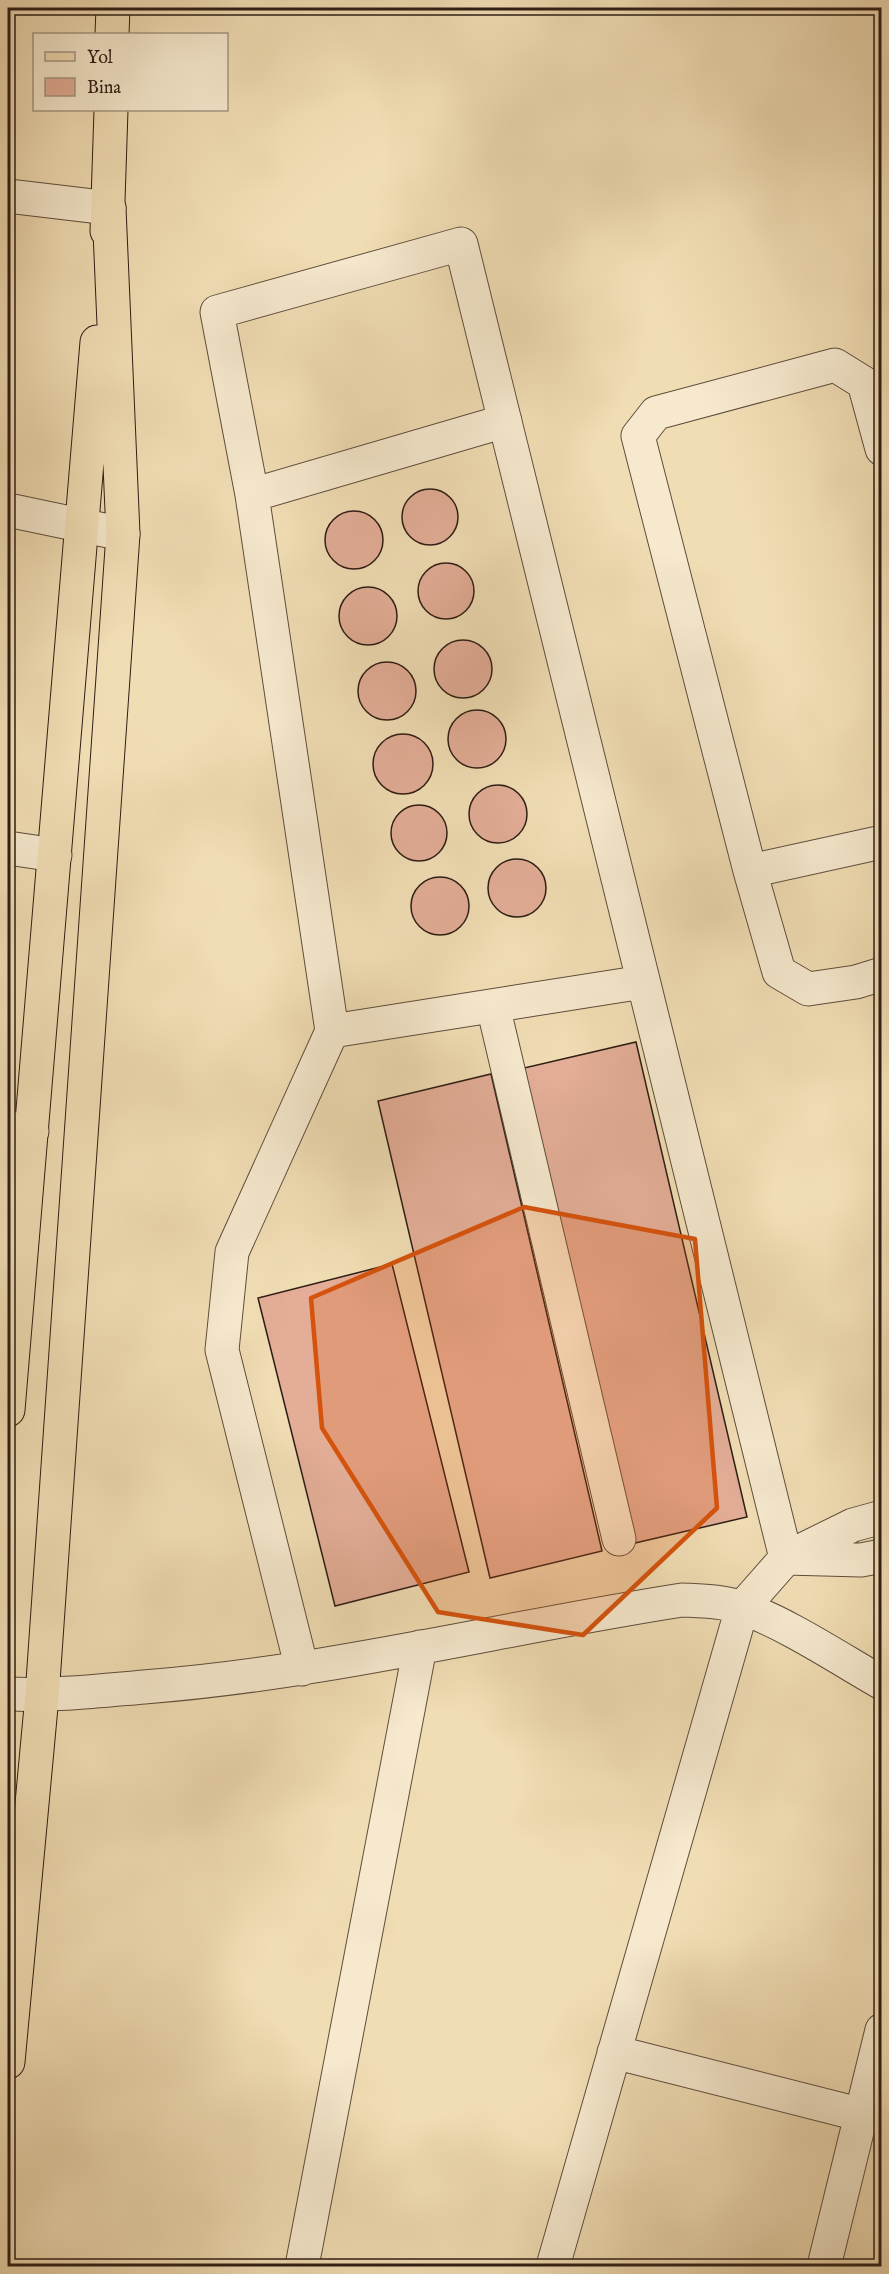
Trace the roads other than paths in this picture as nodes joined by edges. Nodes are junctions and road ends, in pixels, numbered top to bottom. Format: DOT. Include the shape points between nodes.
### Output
graph roads {
  1 [pos="113,8"];
  2 [pos="112,33"];
  3 [pos="111,111"];
  4 [pos="8,196"];
  5 [pos="109,208"];
  6 [pos="505,421"];
  7 [pos="882,449"];
  8 [pos="252,495"];
  9 [pos="8,510"];
  10 [pos="81,526"];
  11 [pos="123,534"];
  12 [pos="882,842"];
  13 [pos="8,848"];
  14 [pos="55,855"];
  15 [pos="750,871"];
  16 [pos="882,974"];
  17 [pos="643,981"];
  18 [pos="493,1006"];
  19 [pos="332,1031"];
  20 [pos="20,1130"];
  21 [pos="8,1407"];
  22 [pos="882,1517"];
  23 [pos="619,1539"];
  24 [pos="882,1556"];
  25 [pos="786,1558"];
  26 [pos="742,1608"];
  27 [pos="420,1647"];
  28 [pos="302,1668"];
  29 [pos="882,1683"];
  30 [pos="8,1694"];
  31 [pos="42,1696"];
  32 [pos="882,2031"];
  33 [pos="614,2052"];
  34 [pos="8,2062"];
  35 [pos="872,2117"];
  36 [pos="302,2266"];
  37 [pos="552,2266"];
  38 [pos="824,2266"];
  1 -- 2 [label="main road"];
  3 -- 5 [label="main road"];
  4 -- 5 [label="street"];
  5 -- 10 [label="main road"];
  5 -- 11 [label="main road"];
  6 -- 8 [label="street"];
  6 -- 8 [label="street" via="461,244 217,312"];
  6 -- 17 [label="street"];
  7 -- 15 [label="street" via="864,383 835,365 656,413 638,436"];
  8 -- 19 [label="street"];
  9 -- 10 [label="street"];
  10 -- 11 [label="street"];
  10 -- 14 [label="main road"];
  11 -- 31 [label="main road"];
  12 -- 15 [label="street"];
  13 -- 14 [label="street"];
  14 -- 20 [label="main road"];
  15 -- 16 [label="street" via="779,972 808,990"];
  17 -- 18 [label="street"];
  17 -- 25 [label="street"];
  18 -- 19 [label="street"];
  18 -- 23 [label="street"];
  19 -- 28 [label="street" via="232,1252 222,1350"];
  20 -- 21 [label="main road"];
  22 -- 25 [label="street" via="853,1525"];
  24 -- 25 [label="street" via="861,1560"];
  25 -- 26 [label="street"];
  26 -- 27 [label="street" via="682,1600"];
  26 -- 29 [label="street"];
  26 -- 33 [label="street"];
  27 -- 28 [label="street"];
  27 -- 36 [label="street"];
  28 -- 31 [label="street" via="213,1682"];
  30 -- 31 [label="street"];
  31 -- 34 [label="main road"];
  32 -- 35 [label="street"];
  33 -- 35 [label="street"];
  33 -- 37 [label="street"];
  35 -- 38 [label="street"];
}
